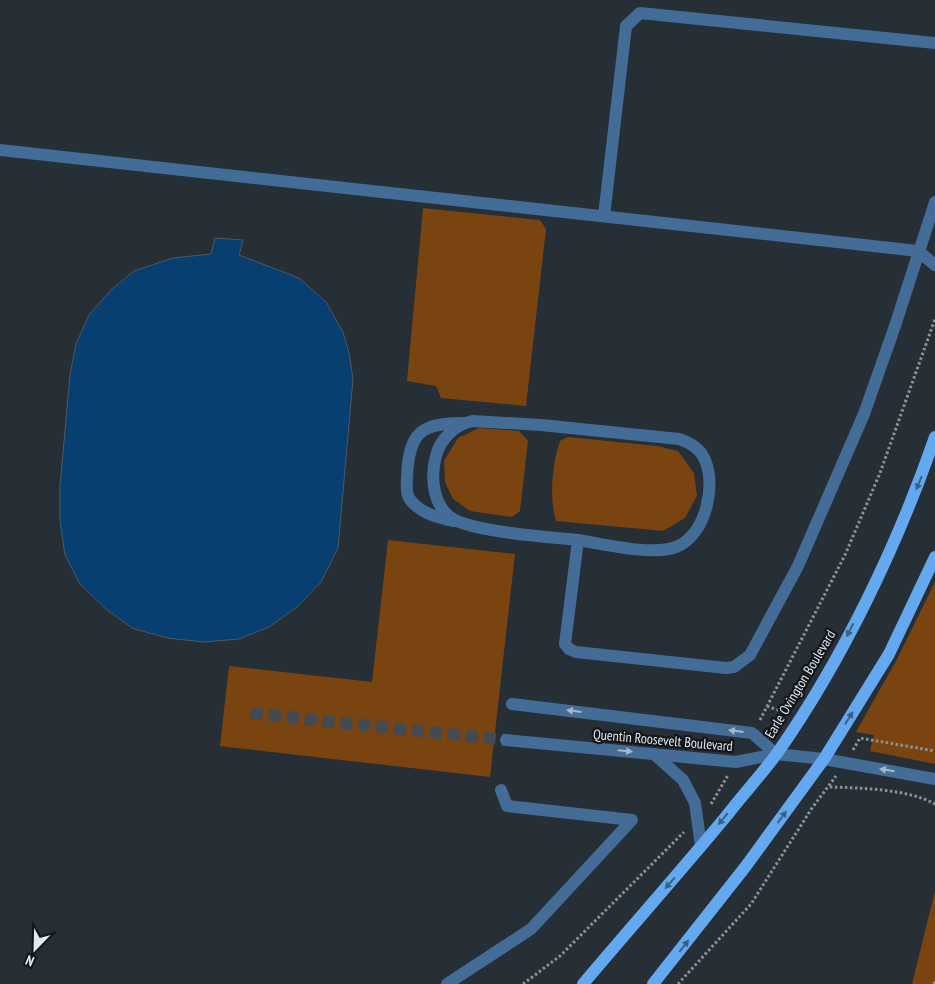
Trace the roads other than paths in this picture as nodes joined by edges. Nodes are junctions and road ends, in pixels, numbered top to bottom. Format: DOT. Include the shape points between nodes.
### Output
graph roads {
  1 [pos="935,43"];
  2 [pos="0,150"];
  3 [pos="935,202"];
  4 [pos="604,216"];
  5 [pos="918,251"];
  6 [pos="935,266"];
  7 [pos="464,423"];
  8 [pos="935,437"];
  9 [pos="461,523"];
  10 [pos="578,540"];
  11 [pos="935,558"];
  12 [pos="512,704"];
  13 [pos="506,740"];
  14 [pos="654,754"];
  15 [pos="776,754"];
  16 [pos="824,759"];
  17 [pos="935,779"];
  18 [pos="501,790"];
  19 [pos="701,846"];
  20 [pos="447,984"];
  21 [pos="583,984"];
  22 [pos="653,984"];
  1 -- 4 [label="street" via="640,13 626,26"];
  2 -- 4 [label="street"];
  3 -- 5 [label="street"];
  4 -- 5 [label="street"];
  5 -- 6 [label="street"];
  5 -- 10 [label="street" via="867,405 830,495 798,566 750,655 741,664 726,668 569,649 565,644"];
  7 -- 9 [label="street" via="448,435 437,451 434,464 434,490 438,502 443,511"];
  7 -- 9 [label="street" via="434,424 420,433 410,453 407,487 408,498 422,511"];
  7 -- 10 [label="street" via="483,420 679,438 703,456 708,470 707,499 700,524 691,538 661,550"];
  8 -- 15 [label="main road, Earle Ovington Boulevard, one-way" via="891,550 814,694"];
  9 -- 10 [label="street"];
  16 -- 11 [label="main road, one-way" via="889,654"];
  15 -- 12 [label="street, one-way" via="752,733"];
  13 -- 14 [label="street, Quentin Roosevelt Boulevard, one-way"];
  14 -- 15 [label="street, Quentin Roosevelt Boulevard" via="736,762"];
  14 -- 19 [label="street" via="683,780 695,803"];
  15 -- 16 [label="street, Quentin Roosevelt Boulevard"];
  15 -- 19 [label="main road, Earle Ovington Boulevard, one-way"];
  17 -- 16 [label="street, Quentin Roosevelt Boulevard, one-way"];
  22 -- 16 [label="main road, one-way" via="746,866"];
  18 -- 20 [label="street" via="507,806 632,820 531,929"];
  19 -- 21 [label="main road, Earle Ovington Boulevard, one-way"];
}
